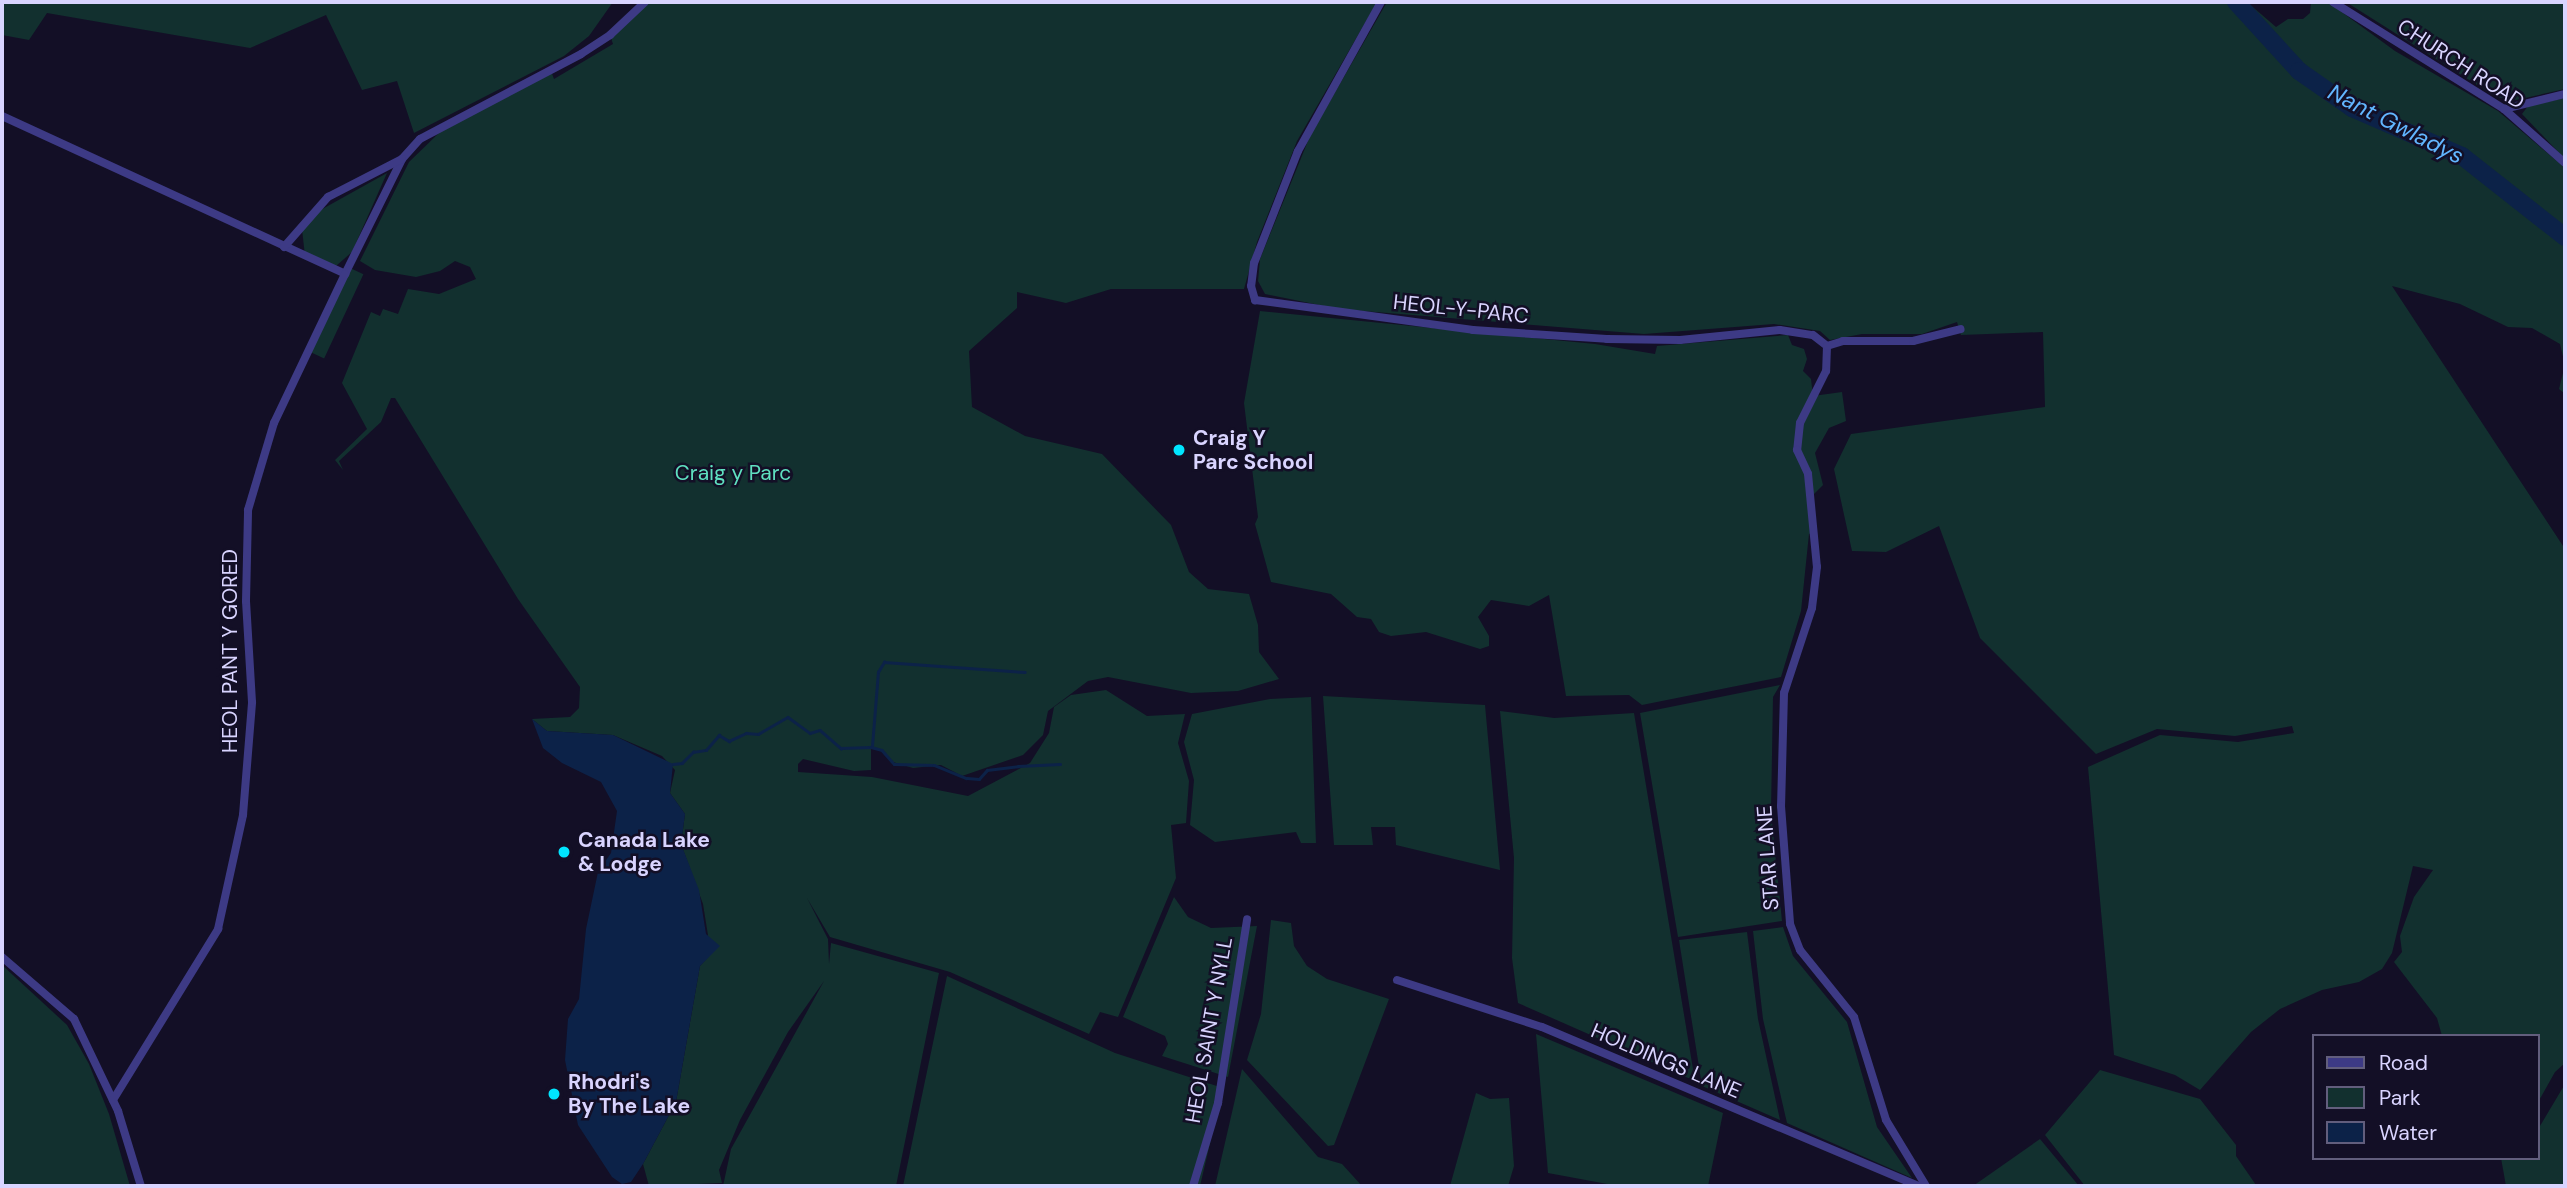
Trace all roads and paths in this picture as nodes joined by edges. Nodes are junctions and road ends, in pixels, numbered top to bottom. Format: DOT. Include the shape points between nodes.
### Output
graph roads {
  1 [pos="645,2"];
  2 [pos="1381,2"];
  3 [pos="2333,2"];
  4 [pos="2565,94"];
  5 [pos="2504,109"];
  6 [pos="2,116"];
  7 [pos="402,159"];
  8 [pos="2565,163"];
  9 [pos="284,247"];
  10 [pos="345,274"];
  11 [pos="1961,328"];
  12 [pos="1827,346"];
  13 [pos="1247,919"];
  14 [pos="2,957"];
  15 [pos="1396,980"];
  16 [pos="113,1100"];
  17 [pos="141,1186"];
  18 [pos="1193,1186"];
  19 [pos="1918,1186"];
  20 [pos="1926,1186"];
  1 -- 7 [label="street, HEOL PANT Y GORED" via="590,49 435,128"];
  2 -- 12 [label="street, HEOL-Y-PARC" via="1297,151 1254,263 1251,286 1255,300 1473,330 1607,339 1798,332 1823,340"];
  3 -- 5 [label="street, CHURCH ROAD"];
  4 -- 5 [label="street"];
  5 -- 8 [label="street, CHURCH ROAD"];
  6 -- 9 [label="street"];
  7 -- 9 [label="street" via="328,197"];
  7 -- 10 [label="street, HEOL PANT Y GORED"];
  9 -- 10 [label="street"];
  10 -- 16 [label="street, HEOL PANT Y GORED" via="274,423 248,510 251,714 243,815 218,929"];
  11 -- 12 [label="street" via="1913,341 1843,341"];
  12 -- 20 [label="street, STAR LANE" via="1826,371 1800,423 1797,450 1808,474 1816,531 1812,608 1783,706 1781,806 1790,924 1800,950 1854,1017 1886,1120"];
  13 -- 18 [label="street, HEOL SAINT Y NYLL" via="1218,1103"];
  14 -- 16 [label="street" via="74,1019"];
  15 -- 19 [label="street, HOLDINGS LANE" via="1542,1027"];
  16 -- 17 [label="street"];
}
